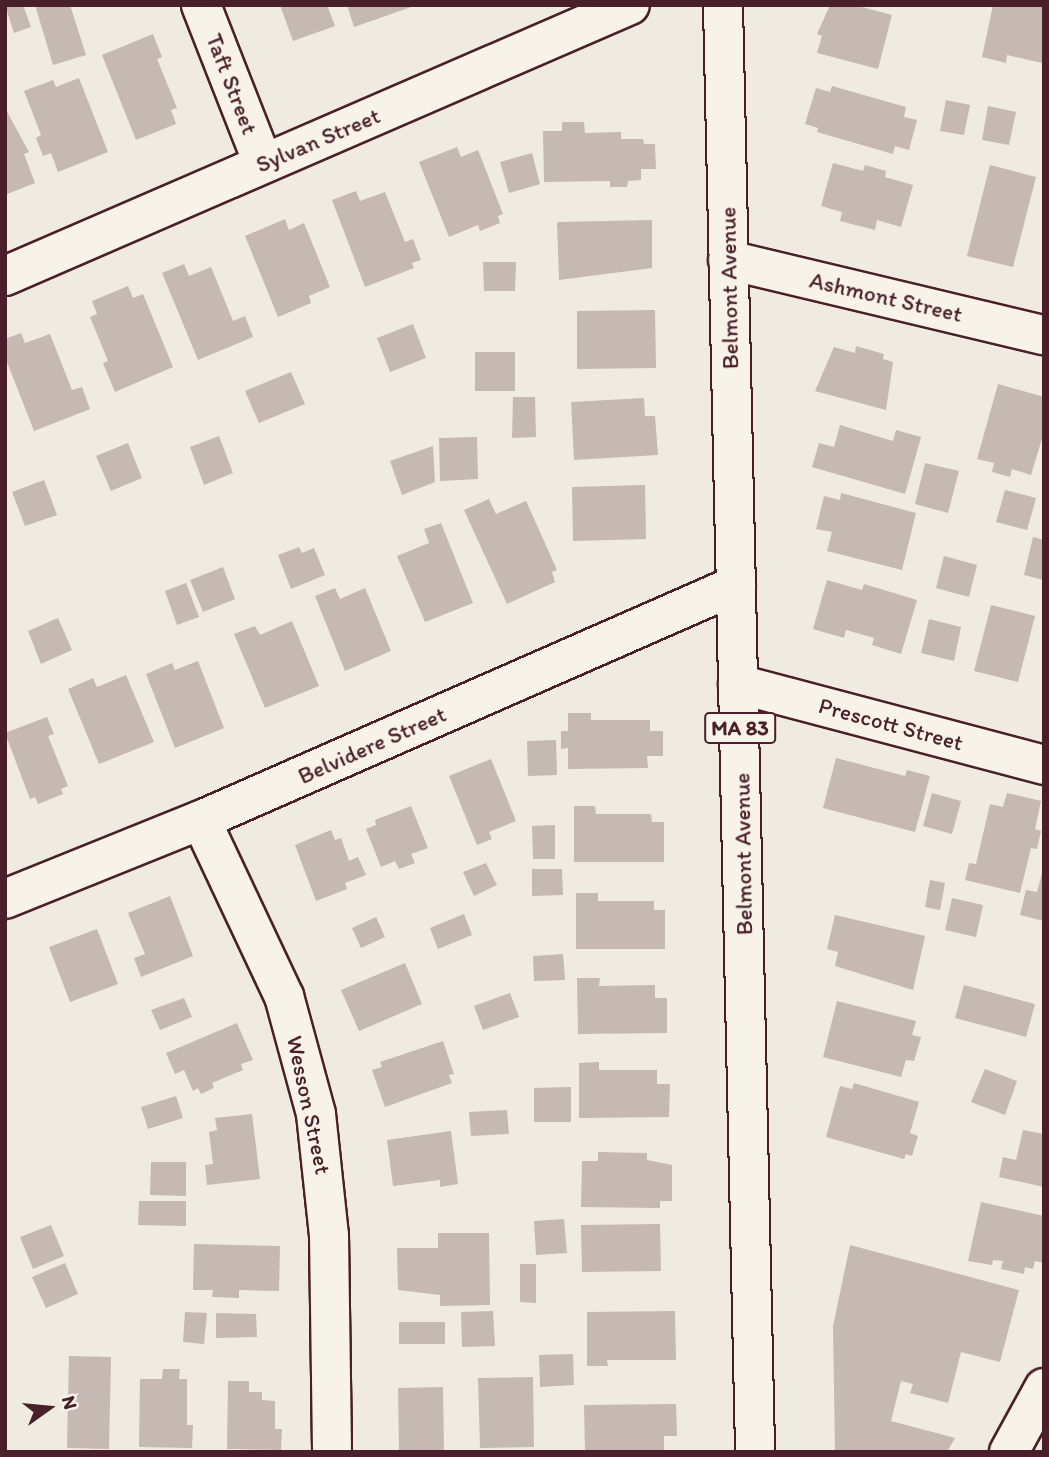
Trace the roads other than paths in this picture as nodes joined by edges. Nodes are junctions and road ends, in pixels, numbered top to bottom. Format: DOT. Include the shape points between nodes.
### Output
graph roads {
  1 [pos="201,5"];
  2 [pos="630,5"];
  3 [pos="723,5"];
  4 [pos="264,163"];
  5 [pos="728,260"];
  6 [pos="5,276"];
  7 [pos="1044,335"];
  8 [pos="736,585"];
  9 [pos="738,684"];
  10 [pos="1044,765"];
  11 [pos="201,820"];
  12 [pos="5,899"];
  13 [pos="1044,1388"];
  14 [pos="332,1452"];
  15 [pos="755,1452"];
  16 [pos="1009,1452"];
  1 -- 4 [label="street, Taft Street"];
  2 -- 4 [label="street, Sylvan Street"];
  3 -- 5 [label="street, Belmont Avenue / MA 83"];
  4 -- 6 [label="street, Sylvan Street"];
  5 -- 7 [label="street, Ashmont Street"];
  5 -- 8 [label="street, Belmont Avenue / MA 83"];
  8 -- 9 [label="street, Belmont Avenue / MA 83"];
  8 -- 11 [label="street, Belvidere Street"];
  9 -- 10 [label="street, Prescott Street"];
  9 -- 15 [label="street, Belmont Avenue / MA 83"];
  11 -- 12 [label="street, Belvidere Street"];
  11 -- 14 [label="street, Wesson Street" via="284,996 316,1114 329,1235"];
  13 -- 16 [label="street"];
}
